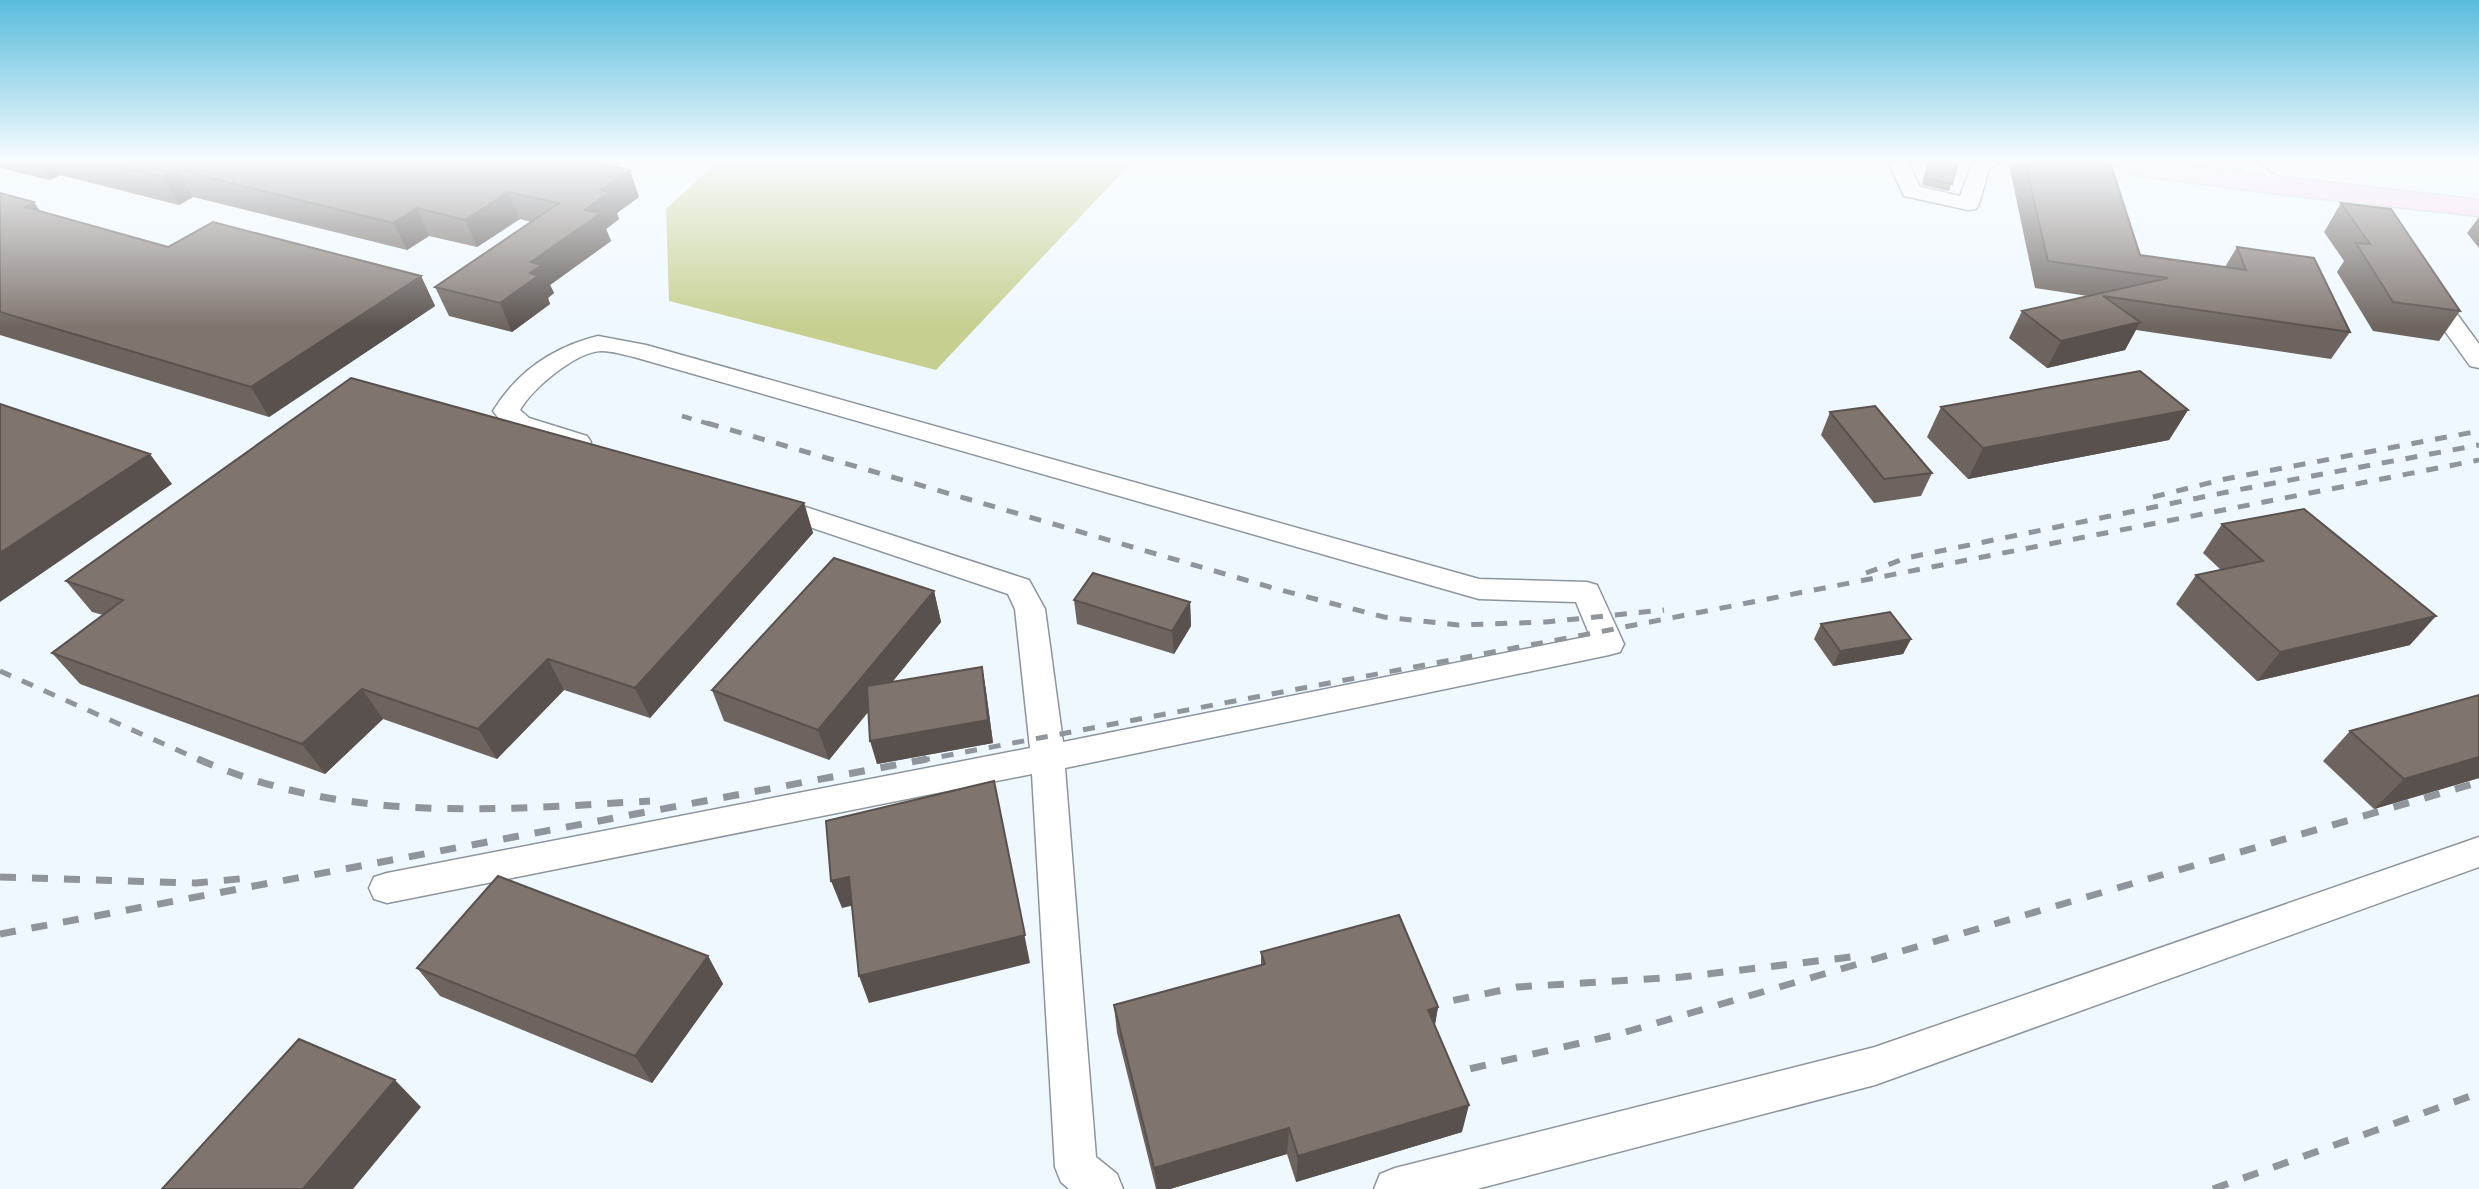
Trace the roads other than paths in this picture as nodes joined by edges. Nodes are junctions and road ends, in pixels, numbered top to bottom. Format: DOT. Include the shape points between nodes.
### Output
graph roads {
  1 [pos="2413,271"];
  2 [pos="2479,360"];
  3 [pos="598,449"];
  4 [pos="740,495"];
  5 [pos="1048,758"];
  6 [pos="2479,852"];
  7 [pos="387,888"];
  8 [pos="1102,1189"];
  9 [pos="1395,1189"];
  1 -- 2 [label="street"];
  3 -- 5 [label="street" via="520,424 506,411 518,391 564,356 598,343 651,354 1479,589 1587,592 1609,644"];
  4 -- 5 [label="street" via="1019,587 1030,609"];
  5 -- 7 [label="street"];
  5 -- 8 [label="street" via="1076,1167"];
  6 -- 9 [label="street" via="1875,1066"];
}
